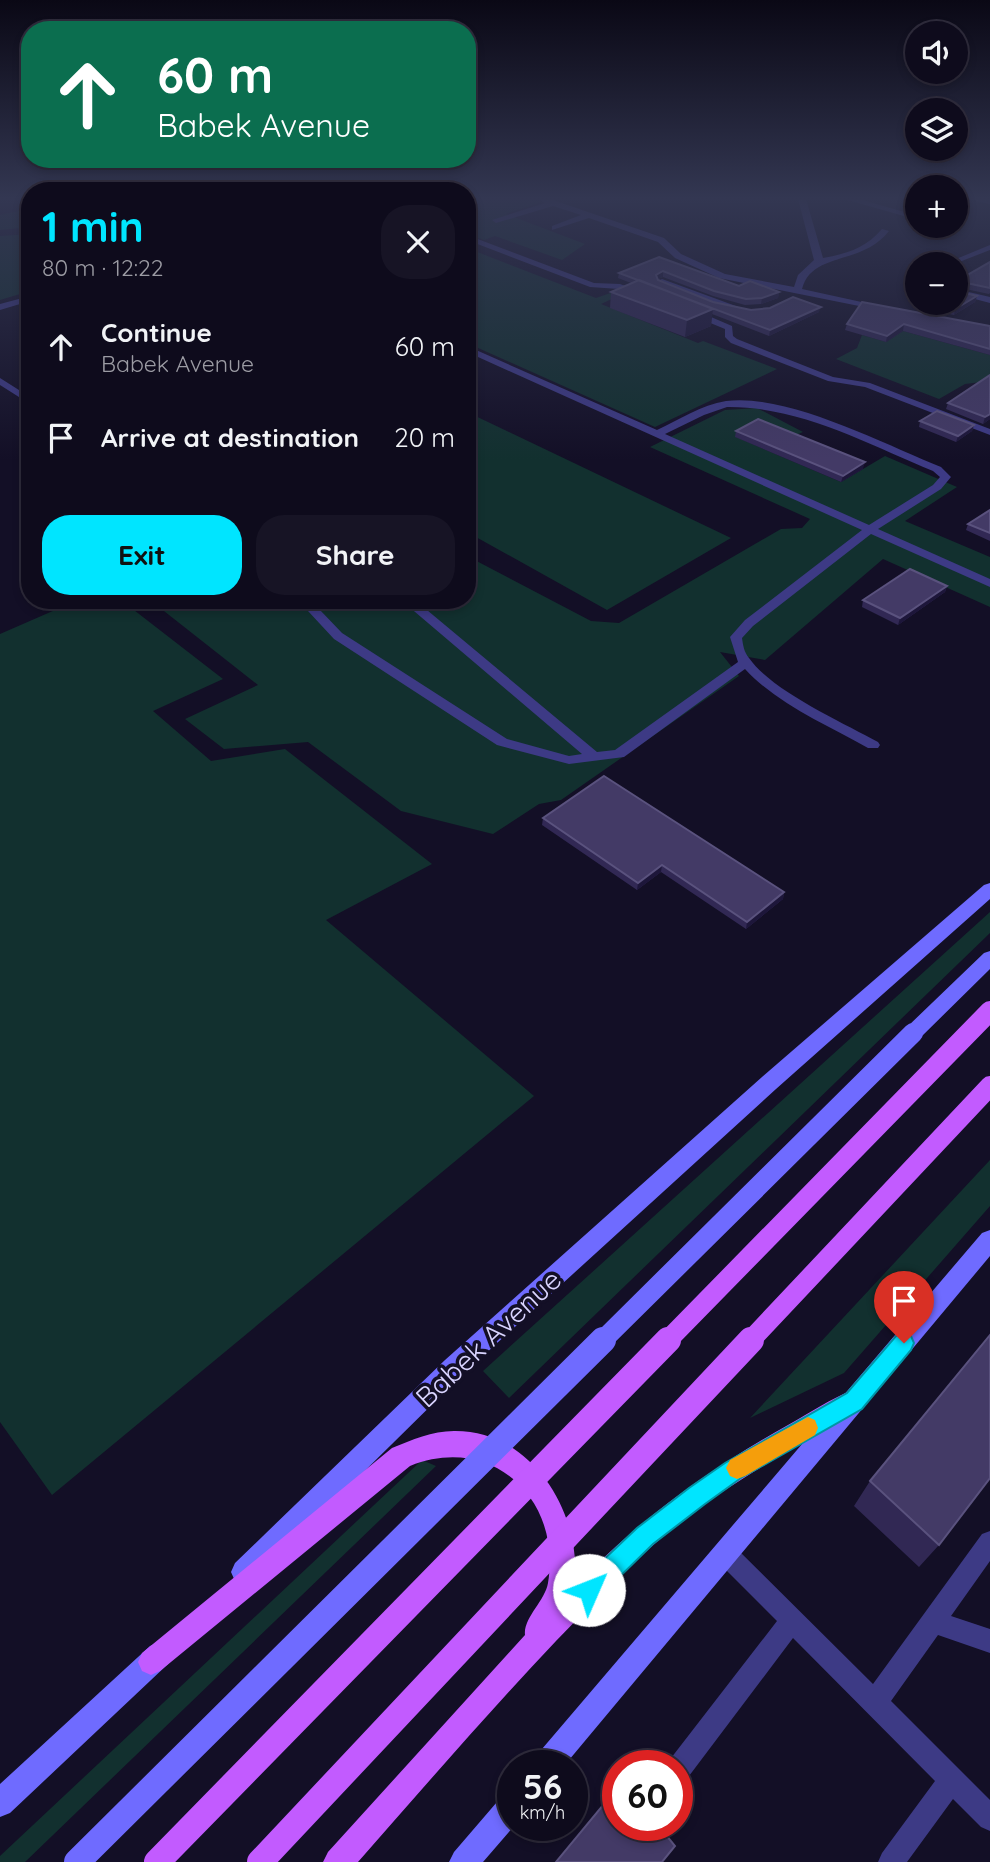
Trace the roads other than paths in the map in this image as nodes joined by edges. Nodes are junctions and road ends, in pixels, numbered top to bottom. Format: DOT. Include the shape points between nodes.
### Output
graph roads {
  1 [pos="617,286"];
  2 [pos="675,286"];
  3 [pos="759,286"];
  4 [pos="798,286"];
  5 [pos="794,295"];
  6 [pos="968,295"];
  7 [pos="652,298"];
  8 [pos="990,300"];
  9 [pos="21,301"];
  10 [pos="0,307"];
  11 [pos="890,309"];
  12 [pos="689,312"];
  13 [pos="750,313"];
  14 [pos="476,353"];
  15 [pos="0,381"];
  16 [pos="21,395"];
  17 [pos="990,432"];
  18 [pos="657,434"];
  19 [pos="870,529"];
  20 [pos="990,583"];
  21 [pos="314,609"];
  22 [pos="418,609"];
  23 [pos="745,663"];
  24 [pos="873,745"];
  25 [pos="595,758"];
  26 [pos="990,889"];
  27 [pos="990,958"];
  28 [pos="990,1011"];
  29 [pos="990,1086"];
  30 [pos="990,1240"];
  31 [pos="855,1401"];
  32 [pos="990,1542"];
  33 [pos="725,1553"];
  34 [pos="793,1619"];
  35 [pos="933,1621"];
  36 [pos="990,1641"];
  37 [pos="151,1662"];
  38 [pos="518,1662"];
  39 [pos="875,1702"];
  40 [pos="559,1750"];
  41 [pos="693,1750"];
  42 [pos="952,1779"];
  43 [pos="0,1803"];
  44 [pos="990,1818"];
  45 [pos="497,1824"];
  46 [pos="76,1862"];
  47 [pos="157,1862"];
  48 [pos="260,1862"];
  49 [pos="338,1862"];
  50 [pos="464,1862"];
  51 [pos="891,1862"];
  1 -- 7 [label="lane"];
  2 -- 13 [label="lane"];
  3 -- 5 [label="street"];
  4 -- 5 [label="street"];
  5 -- 11 [label="street"];
  6 -- 8 [label="lane"];
  9 -- 10 [label="lane"];
  12 -- 17 [label="lane" via="725,325 734,341 821,376 877,388"];
  14 -- 18 [label="lane"];
  15 -- 16 [label="lane"];
  18 -- 19 [label="lane"];
  18 -- 19 [label="lane" via="726,404 761,404 937,469 946,477"];
  19 -- 20 [label="lane"];
  19 -- 23 [label="lane" via="749,623 736,637"];
  21 -- 25 [label="lane" via="338,636 502,742 569,760"];
  22 -- 25 [label="lane"];
  23 -- 24 [label="lane" via="766,682"];
  23 -- 25 [label="lane" via="619,754"];
  26 -- 37 [label="main road, Babek Avenue" via="453,1368"];
  27 -- 46 [label="main road, bridge"];
  28 -- 47 [label="main road, bridge"];
  29 -- 48 [label="main road, bridge"];
  30 -- 31 [label="main road"];
  31 -- 33 [label="main road"];
  31 -- 38 [label="main road" via="733,1471 645,1536"];
  32 -- 35 [label="lane"];
  33 -- 34 [label="lane"];
  33 -- 40 [label="main road"];
  34 -- 39 [label="lane"];
  34 -- 41 [label="lane"];
  35 -- 36 [label="lane"];
  35 -- 39 [label="lane"];
  37 -- 38 [label="main road" via="401,1457 446,1443 473,1445 506,1458 538,1487 557,1522 563,1555 561,1585 550,1612"];
  37 -- 43 [label="main road, Babek Avenue"];
  38 -- 49 [label="main road"];
  39 -- 42 [label="lane"];
  42 -- 44 [label="lane"];
  42 -- 51 [label="lane"];
  45 -- 50 [label="main road"];
}
